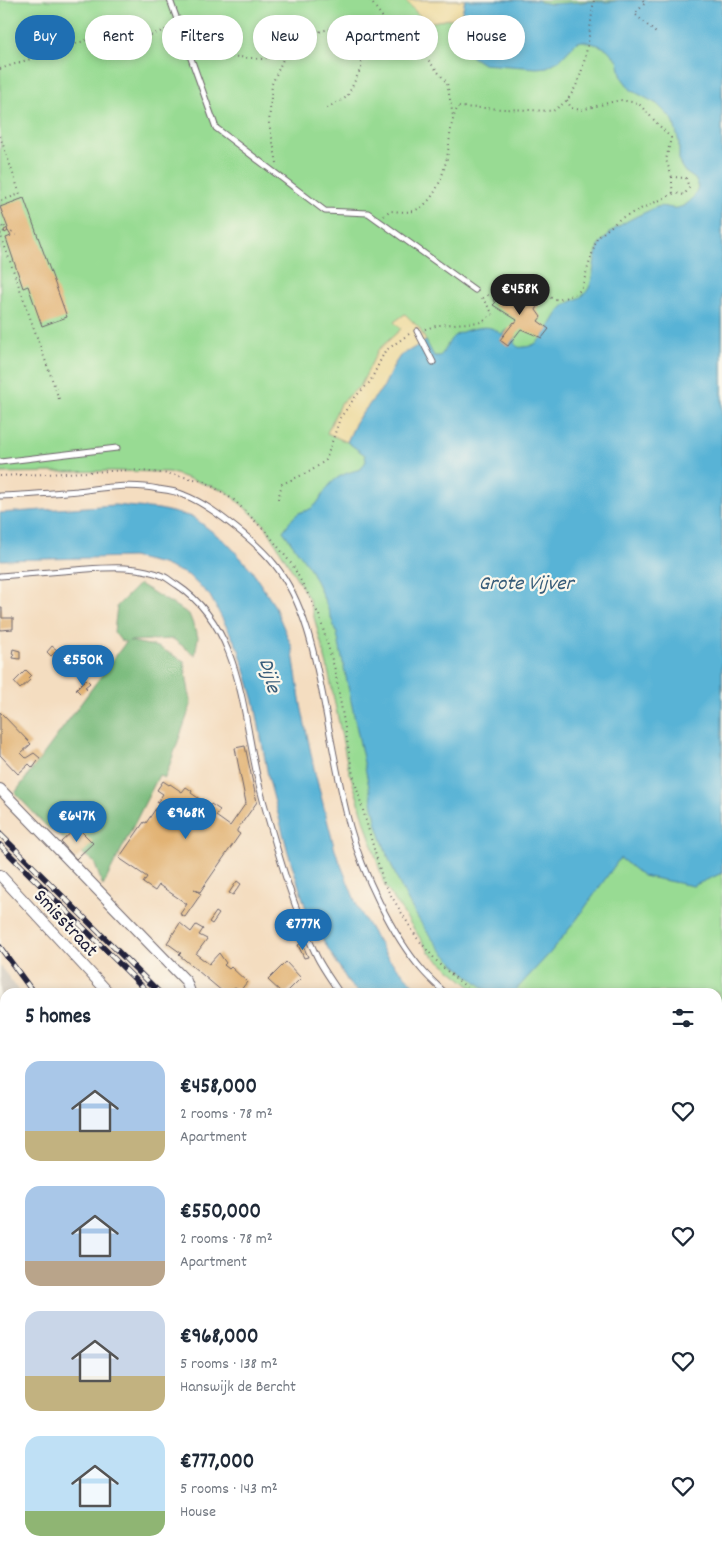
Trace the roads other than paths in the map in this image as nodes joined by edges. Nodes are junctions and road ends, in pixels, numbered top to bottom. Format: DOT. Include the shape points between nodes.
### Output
graph roads {
  1 [pos="170,0"];
  2 [pos="475,290"];
  3 [pos="417,331"];
  4 [pos="433,362"];
  5 [pos="117,448"];
  6 [pos="0,462"];
  7 [pos="0,496"];
  8 [pos="0,576"];
  9 [pos="0,789"];
  10 [pos="0,875"];
  11 [pos="104,988"];
  12 [pos="189,988"];
  13 [pos="336,988"];
  14 [pos="440,988"];
  1 -- 2 [label="lane" via="216,128 325,211 368,213"];
  3 -- 4 [label="lane"];
  5 -- 6 [label="lane"];
  7 -- 14 [label="lane" via="121,487 155,488 184,494 232,525 276,565 303,616 314,648 342,794 366,872 403,943"];
  8 -- 13 [label="lane" via="119,567 165,577 208,612 222,634 238,680 262,798 296,905 318,959"];
  9 -- 12 [label="street" via="186,981"];
  10 -- 11 [label="street, Smisstraat"];
}
